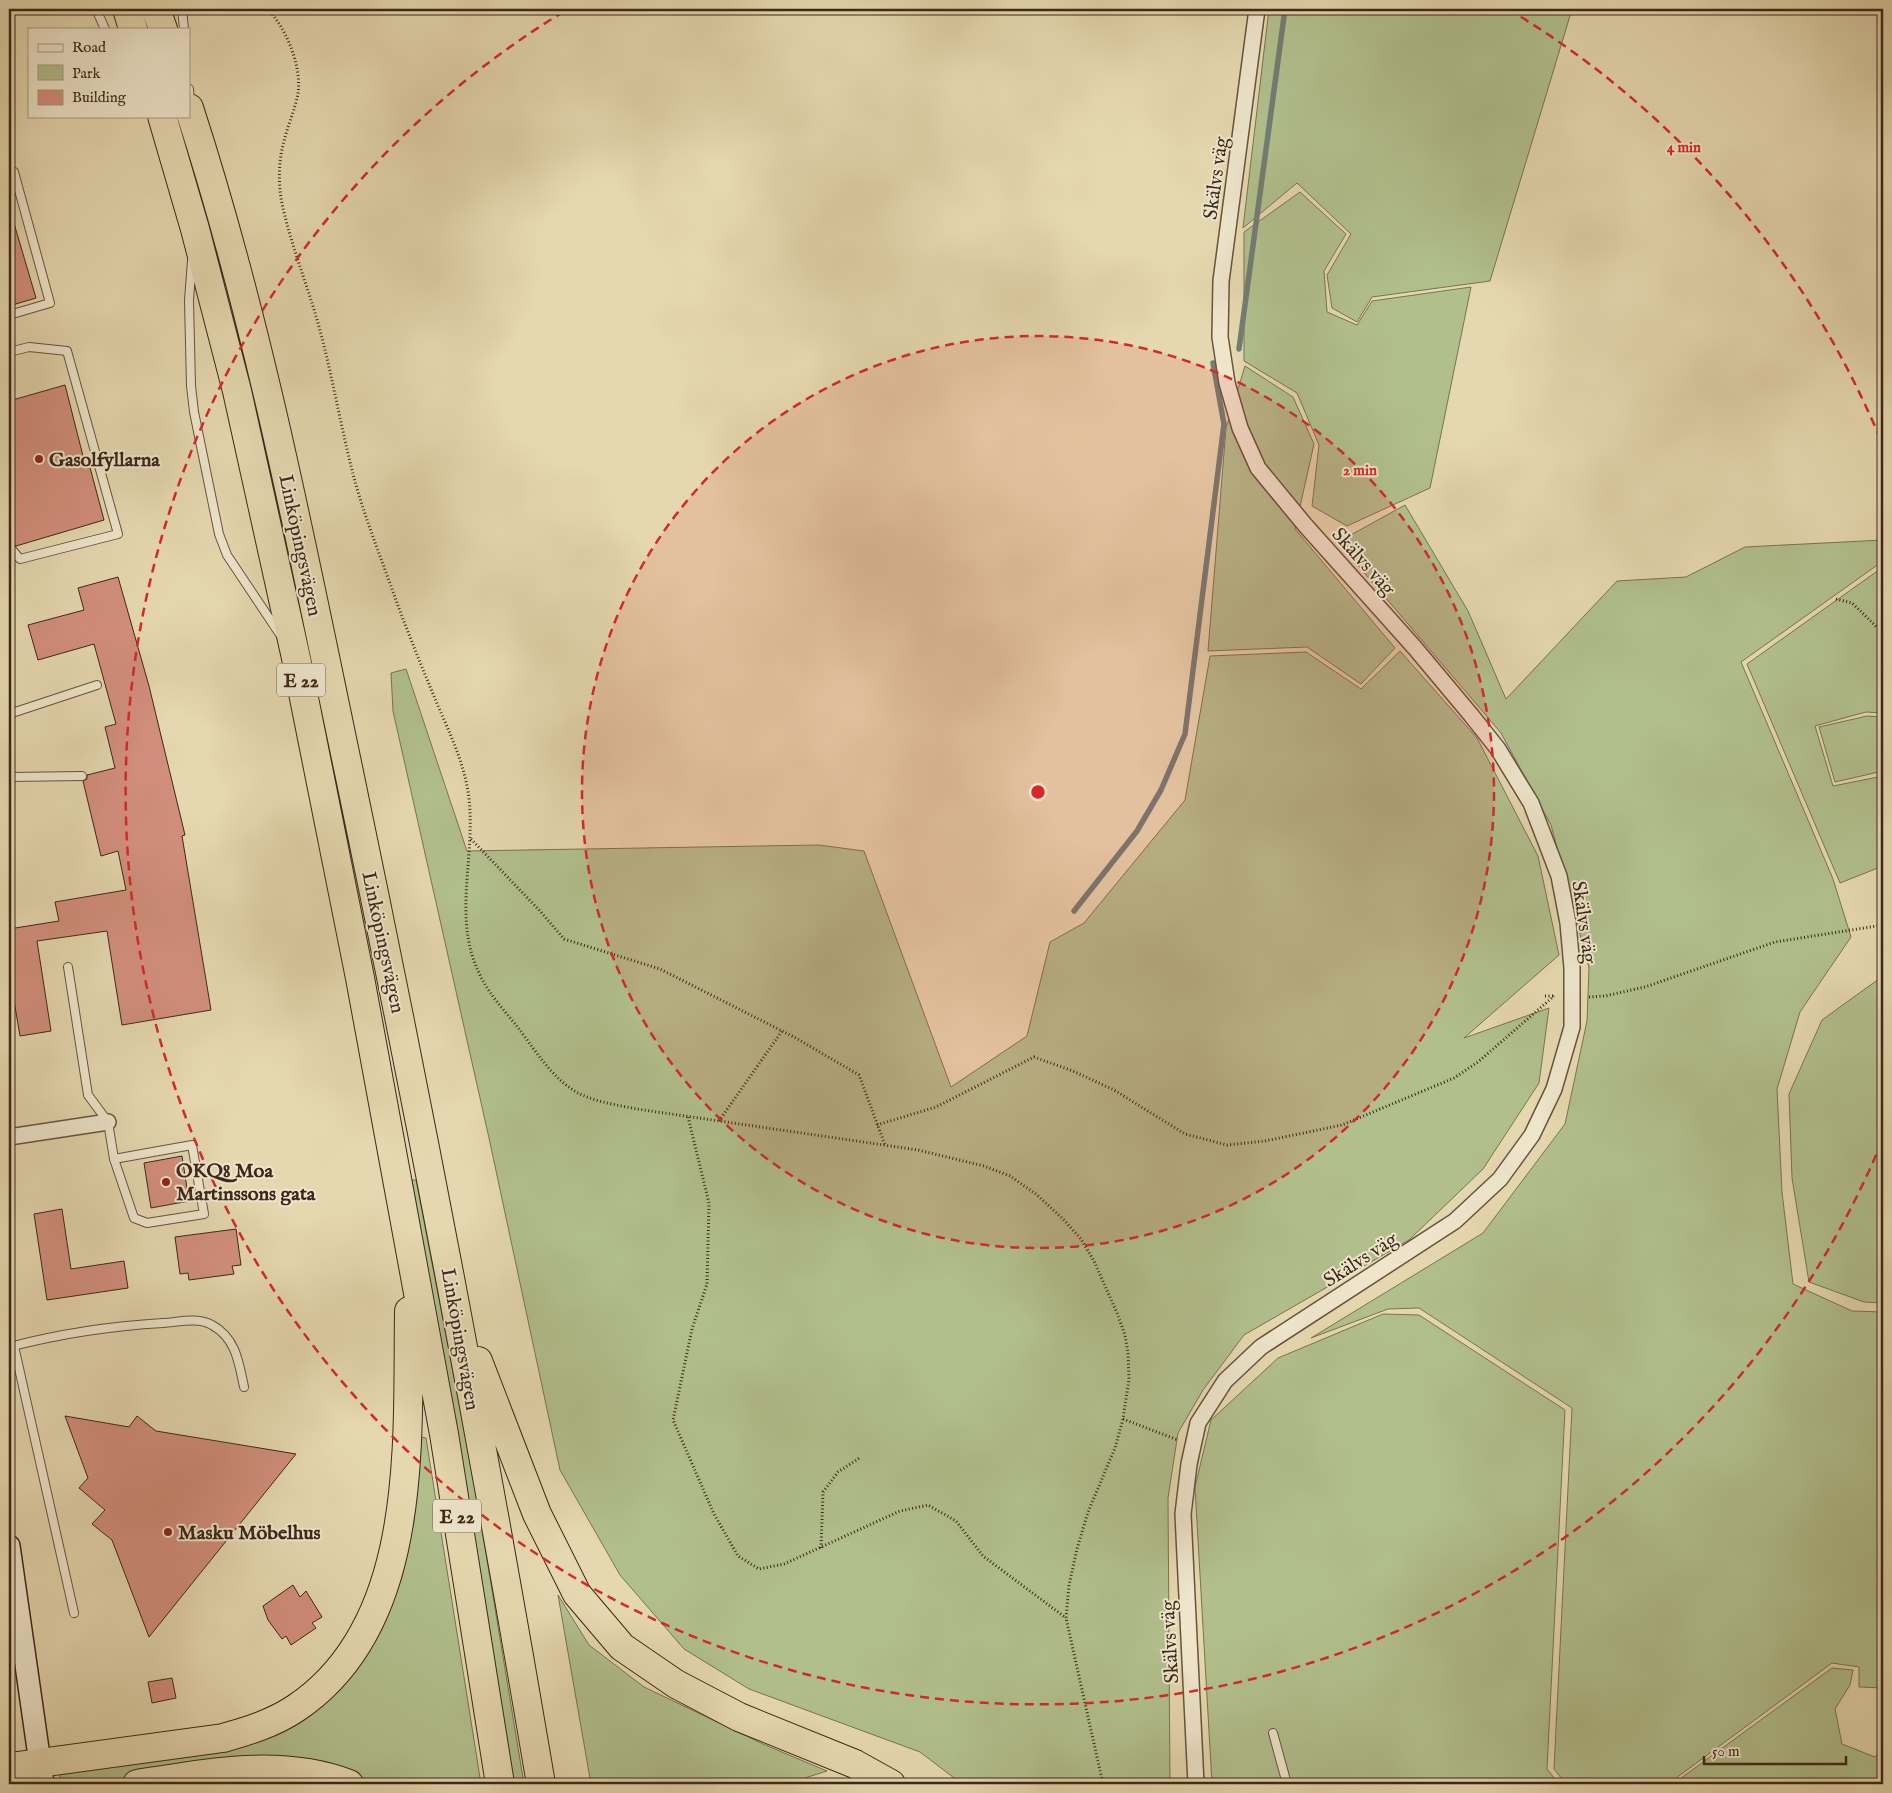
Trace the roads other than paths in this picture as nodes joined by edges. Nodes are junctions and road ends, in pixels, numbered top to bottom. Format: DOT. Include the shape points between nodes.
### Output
graph roads {
  1 [pos="96,9"];
  2 [pos="127,9"];
  3 [pos="156,9"];
  4 [pos="182,9"];
  5 [pos="1257,9"];
  6 [pos="105,28"];
  7 [pos="133,28"];
  8 [pos="163,28"];
  9 [pos="184,28"];
  10 [pos="190,104"];
  11 [pos="163,118"];
  12 [pos="9,173"];
  13 [pos="195,229"];
  14 [pos="9,315"];
  15 [pos="9,352"];
  16 [pos="9,546"];
  17 [pos="296,658"];
  18 [pos="97,685"];
  19 [pos="9,714"];
  20 [pos="82,776"];
  21 [pos="9,777"];
  22 [pos="68,967"];
  23 [pos="108,1122"];
  24 [pos="9,1137"];
  25 [pos="114,1159"];
  26 [pos="410,1250"];
  27 [pos="454,1298"];
  28 [pos="11,1346"];
  29 [pos="244,1387"];
  30 [pos="9,1546"];
  31 [pos="74,1614"];
  32 [pos="1273,1733"];
  33 [pos="10,1770"];
  34 [pos="41,1774"];
  35 [pos="136,1784"];
  36 [pos="349,1784"];
  37 [pos="500,1784"];
  38 [pos="541,1784"];
  39 [pos="891,1784"];
  40 [pos="1196,1784"];
  41 [pos="1287,1784"];
  1 -- 6 [label="lane"];
  2 -- 7 [label="highway"];
  3 -- 8 [label="highway"];
  4 -- 9 [label="lane"];
  5 -- 40 [label="street, Skälvs väg" via="1221,281 1220,337 1227,384 1240,428 1258,468 1472,715 1531,804 1559,876 1568,923 1572,1027 1554,1089 1532,1135 1500,1179 1455,1222 1261,1347 1225,1382 1198,1423 1183,1514"];
  10 -- 27 [label="highway, Linköpingsvägen / E 22" via="268,394 387,953"];
  11 -- 13 [label="highway, Linköpingsvägen / E 22"];
  12 -- 14 [label="lane" via="14,172 50,303"];
  13 -- 17 [label="highway, Linköpingsvägen / E 22" via="237,391"];
  13 -- 17 [label="lane" via="189,300 191,386 219,534 226,555"];
  15 -- 16 [label="lane" via="29,347 68,351 118,534 20,559"];
  17 -- 26 [label="highway, Linköpingsvägen / E 22"];
  18 -- 19 [label="lane"];
  20 -- 21 [label="lane"];
  22 -- 23 [label="lane" via="88,1095"];
  23 -- 24 [label="street"];
  23 -- 25 [label="lane"];
  25 -- 25 [label="lane" via="192,1145 204,1214 147,1223 134,1218"];
  26 -- 34 [label="highway" via="407,1436 398,1527 390,1566 374,1612 353,1652 324,1686 295,1709 255,1728 223,1738"];
  26 -- 37 [label="highway, Linköpingsvägen / E 22" via="444,1434"];
  27 -- 38 [label="highway, Linköpingsvägen / E 22"];
  27 -- 39 [label="highway" via="537,1514 577,1594 622,1647 676,1684 739,1717 855,1764"];
  28 -- 29 [label="lane" via="124,1326 198,1320 212,1325 230,1340 238,1358"];
  28 -- 31 [label="lane"];
  30 -- 34 [label="street"];
  32 -- 41 [label="lane"];
  33 -- 34 [label="highway"];
  35 -- 36 [label="highway" via="258,1769 298,1771"];
}
